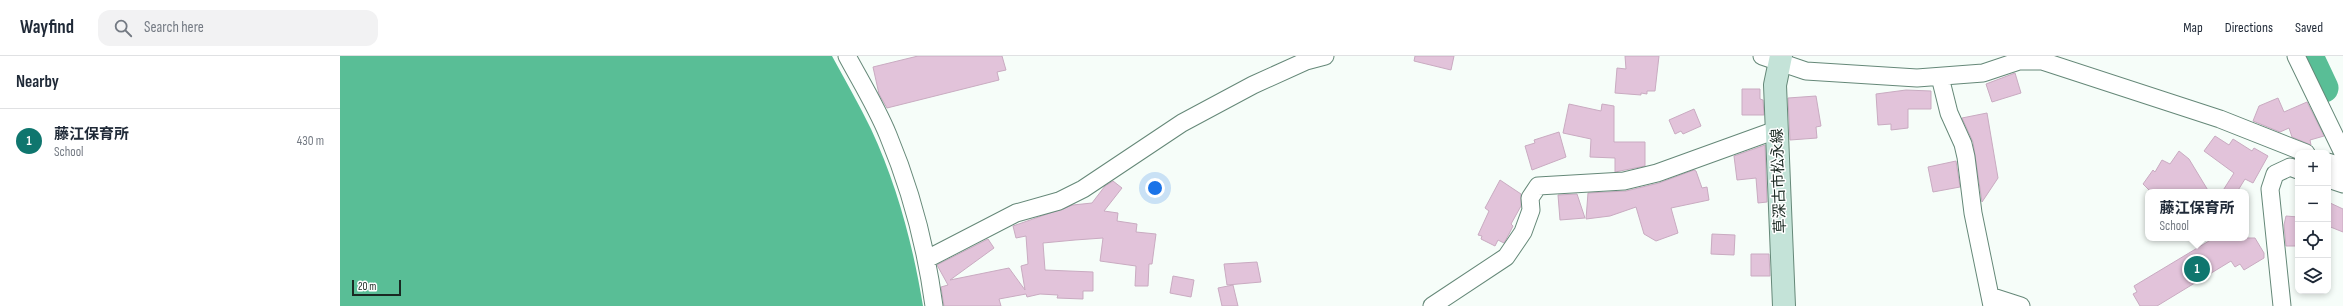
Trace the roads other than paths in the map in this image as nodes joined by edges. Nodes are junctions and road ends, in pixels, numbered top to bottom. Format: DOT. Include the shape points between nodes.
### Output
graph roads {
  1 [pos="847,56"];
  2 [pos="1325,56"];
  3 [pos="2296,56"];
  4 [pos="1774,58"];
  5 [pos="1940,77"];
  6 [pos="1776,130"];
  7 [pos="2298,150"];
  8 [pos="2343,153"];
  9 [pos="2331,163"];
  10 [pos="2295,169"];
  11 [pos="2343,173"];
  12 [pos="2331,180"];
  13 [pos="2343,184"];
  14 [pos="927,259"];
  15 [pos="1991,301"];
  16 [pos="934,306"];
  17 [pos="1432,306"];
  18 [pos="1784,306"];
  19 [pos="2021,306"];
  20 [pos="2282,306"];
  1 -- 14 [label="street" via="888,134 915,212"];
  2 -- 14 [label="street" via="1306,61 1253,85 1182,123 1083,189 1059,201 1016,213"];
  3 -- 8 [label="street"];
  4 -- 5 [label="street" via="1806,71 1917,78"];
  4 -- 6 [label="main road, 草深古市松永線"];
  5 -- 7 [label="street" via="1983,73 2019,61 2042,61 2220,119"];
  5 -- 15 [label="street" via="1949,113 1964,150"];
  6 -- 17 [label="street" via="1656,173 1624,181 1538,186 1530,198 1531,210 1523,232 1506,257"];
  6 -- 18 [label="main road, 草深古市松永線"];
  9 -- 11 [label="street"];
  10 -- 20 [label="street" via="2290,167 2275,174 2270,189"];
  12 -- 13 [label="street"];
  14 -- 16 [label="street"];
  15 -- 19 [label="street"];
}
